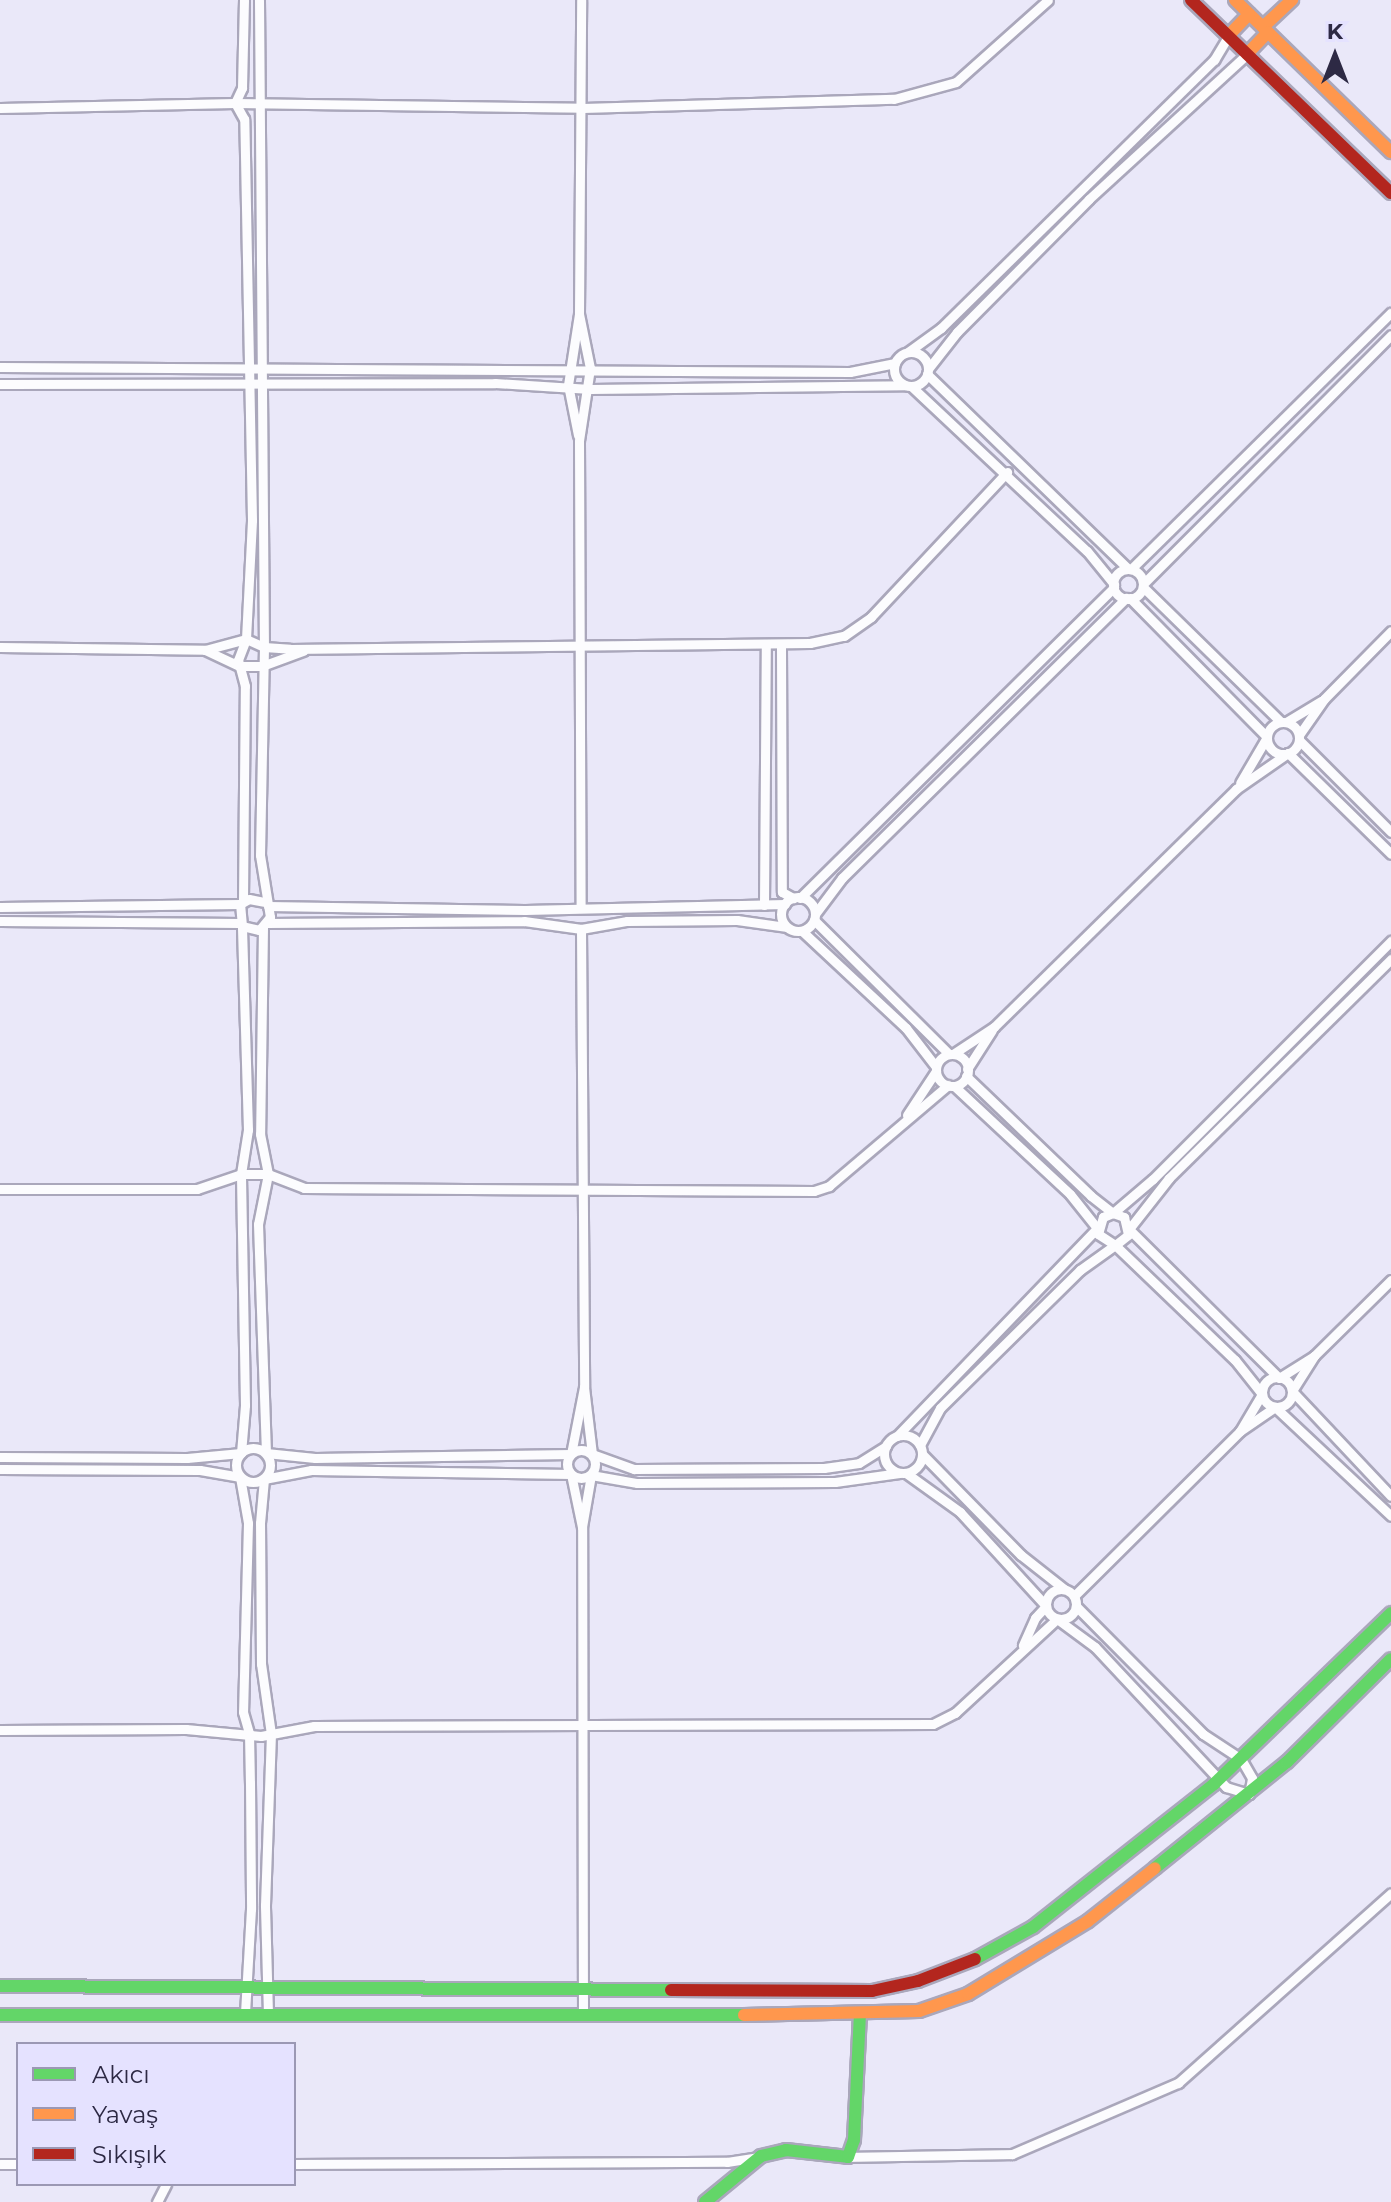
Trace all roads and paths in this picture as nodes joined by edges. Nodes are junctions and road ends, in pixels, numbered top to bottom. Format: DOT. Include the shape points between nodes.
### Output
graph roads {
  1 [pos="244,0"];
  2 [pos="259,0"];
  3 [pos="581,0"];
  4 [pos="1048,0"];
  5 [pos="1191,0"];
  6 [pos="1235,0"];
  7 [pos="1292,0"];
  8 [pos="1249,14"];
  9 [pos="1266,29"];
  10 [pos="1229,35"];
  11 [pos="1247,54"];
  12 [pos="235,103"];
  13 [pos="262,105"];
  14 [pos="0,108"];
  15 [pos="583,108"];
  16 [pos="1391,152"];
  17 [pos="1080,189"];
  18 [pos="1391,193"];
  19 [pos="1089,199"];
  20 [pos="246,232"];
  21 [pos="259,233"];
  22 [pos="1030,239"];
  23 [pos="1040,248"];
  24 [pos="1391,313"];
  25 [pos="579,314"];
  26 [pos="1391,335"];
  27 [pos="908,352"];
  28 [pos="895,363"];
  29 [pos="0,367"];
  30 [pos="246,367"];
  31 [pos="262,367"];
  32 [pos="571,368"];
  33 [pos="590,368"];
  34 [pos="928,372"];
  35 [pos="0,384"];
  36 [pos="568,385"];
  37 [pos="908,385"];
  38 [pos="246,386"];
  39 [pos="261,386"];
  40 [pos="590,389"];
  41 [pos="579,441"];
  42 [pos="1236,468"];
  43 [pos="1007,472"];
  44 [pos="1245,477"];
  45 [pos="1130,569"];
  46 [pos="1114,586"];
  47 [pos="1143,586"];
  48 [pos="1128,598"];
  49 [pos="1391,631"];
  50 [pos="246,639"];
  51 [pos="0,647"];
  52 [pos="264,647"];
  53 [pos="580,647"];
  54 [pos="766,647"];
  55 [pos="781,647"];
  56 [pos="311,648"];
  57 [pos="205,650"];
  58 [pos="240,666"];
  59 [pos="262,666"];
  60 [pos="1028,673"];
  61 [pos="1038,684"];
  62 [pos="1324,699"];
  63 [pos="1283,722"];
  64 [pos="1267,737"];
  65 [pos="1299,737"];
  66 [pos="1288,753"];
  67 [pos="246,769"];
  68 [pos="260,769"];
  69 [pos="1236,789"];
  70 [pos="1391,832"];
  71 [pos="1391,854"];
  72 [pos="793,900"];
  73 [pos="242,903"];
  74 [pos="266,904"];
  75 [pos="764,905"];
  76 [pos="0,907"];
  77 [pos="128,907"];
  78 [pos="581,907"];
  79 [pos="457,909"];
  80 [pos="814,917"];
  81 [pos="128,920"];
  82 [pos="457,920"];
  83 [pos="0,921"];
  84 [pos="241,924"];
  85 [pos="265,925"];
  86 [pos="786,927"];
  87 [pos="581,929"];
  88 [pos="802,931"];
  89 [pos="1391,941"];
  90 [pos="1378,954"];
  91 [pos="1389,961"];
  92 [pos="1312,1021"];
  93 [pos="994,1027"];
  94 [pos="1321,1029"];
  95 [pos="951,1054"];
  96 [pos="936,1069"];
  97 [pos="967,1072"];
  98 [pos="1255,1077"];
  99 [pos="1263,1085"];
  100 [pos="951,1086"];
  101 [pos="904,1119"];
  102 [pos="1174,1166"];
  103 [pos="241,1174"];
  104 [pos="268,1174"];
  105 [pos="0,1189"];
  106 [pos="582,1190"];
  107 [pos="1113,1213"];
  108 [pos="1097,1228"];
  109 [pos="1129,1229"];
  110 [pos="1115,1245"];
  111 [pos="1391,1280"];
  112 [pos="1314,1356"];
  113 [pos="1279,1378"];
  114 [pos="584,1387"];
  115 [pos="1292,1391"];
  116 [pos="1262,1394"];
  117 [pos="1275,1407"];
  118 [pos="1240,1431"];
  119 [pos="897,1436"];
  120 [pos="886,1446"];
  121 [pos="921,1449"];
  122 [pos="241,1453"];
  123 [pos="266,1453"];
  124 [pos="571,1454"];
  125 [pos="592,1454"];
  126 [pos="0,1457"];
  127 [pos="41,1457"];
  128 [pos="0,1469"];
  129 [pos="40,1469"];
  130 [pos="903,1473"];
  131 [pos="571,1474"];
  132 [pos="591,1475"];
  133 [pos="240,1477"];
  134 [pos="264,1479"];
  135 [pos="1391,1496"];
  136 [pos="970,1502"];
  137 [pos="960,1512"];
  138 [pos="1391,1516"];
  139 [pos="582,1527"];
  140 [pos="1064,1589"];
  141 [pos="1075,1601"];
  142 [pos="1046,1606"];
  143 [pos="1391,1613"];
  144 [pos="1057,1619"];
  145 [pos="1023,1646"];
  146 [pos="1391,1659"];
  147 [pos="581,1723"];
  148 [pos="0,1730"];
  149 [pos="249,1733"];
  150 [pos="271,1734"];
  151 [pos="1241,1759"];
  152 [pos="1218,1780"];
  153 [pos="1249,1794"];
  154 [pos="1391,1893"];
  155 [pos="0,1986"];
  156 [pos="272,1987"];
  157 [pos="243,1988"];
  158 [pos="583,1989"];
  159 [pos="245,2014"];
  160 [pos="268,2014"];
  161 [pos="860,2014"];
  162 [pos="0,2015"];
  163 [pos="583,2016"];
  164 [pos="761,2156"];
  165 [pos="848,2157"];
  166 [pos="296,2164"];
  167 [pos="705,2202"];
  1 -- 12 [label="street" via="242,88"];
  2 -- 13 [label="street"];
  3 -- 15 [label="street"];
  4 -- 15 [label="street" via="956,82 905,96 849,103"];
  5 -- 10 [label="street"];
  6 -- 8 [label="street"];
  7 -- 9 [label="street"];
  8 -- 9 [label="street"];
  8 -- 10 [label="street"];
  9 -- 11 [label="street"];
  9 -- 16 [label="street"];
  10 -- 11 [label="street"];
  10 -- 17 [label="street" via="1214,60"];
  11 -- 18 [label="street"];
  11 -- 19 [label="street"];
  12 -- 13 [label="street"];
  12 -- 14 [label="street"];
  12 -- 20 [label="street" via="244,119"];
  13 -- 15 [label="street"];
  13 -- 21 [label="street"];
  15 -- 25 [label="street"];
  17 -- 19 [label="street"];
  17 -- 22 [label="street"];
  19 -- 23 [label="street"];
  20 -- 21 [label="street"];
  20 -- 30 [label="street"];
  21 -- 31 [label="street"];
  22 -- 23 [label="street"];
  22 -- 27 [label="street" via="941,328"];
  23 -- 34 [label="street" via="957,332"];
  24 -- 42 [label="street"];
  25 -- 32 [label="street"];
  25 -- 33 [label="street"];
  26 -- 44 [label="street"];
  27 -- 28 [label="street"];
  27 -- 34 [label="street" via="924,358"];
  28 -- 33 [label="street" via="850,372"];
  28 -- 37 [label="street" via="895,375"];
  29 -- 30 [label="street"];
  30 -- 31 [label="street"];
  30 -- 38 [label="street"];
  31 -- 32 [label="street"];
  31 -- 39 [label="street"];
  32 -- 33 [label="street"];
  32 -- 36 [label="street"];
  33 -- 40 [label="street"];
  34 -- 37 [label="street"];
  34 -- 45 [label="street"];
  35 -- 38 [label="street"];
  36 -- 39 [label="street"];
  36 -- 40 [label="street"];
  36 -- 41 [label="street"];
  37 -- 40 [label="street"];
  37 -- 43 [label="street"];
  38 -- 39 [label="street"];
  38 -- 50 [label="street" via="252,520"];
  39 -- 52 [label="street"];
  40 -- 41 [label="street"];
  41 -- 53 [label="street"];
  42 -- 44 [label="street"];
  42 -- 45 [label="street"];
  43 -- 46 [label="street"];
  43 -- 55 [label="street" via="871,617 844,636"];
  44 -- 47 [label="street"];
  45 -- 46 [label="street" via="1119,572"];
  45 -- 47 [label="street"];
  46 -- 48 [label="street"];
  46 -- 60 [label="street"];
  47 -- 48 [label="street"];
  47 -- 63 [label="street"];
  48 -- 61 [label="street"];
  48 -- 64 [label="street"];
  49 -- 62 [label="street"];
  50 -- 52 [label="street"];
  50 -- 57 [label="street"];
  50 -- 58 [label="street"];
  51 -- 57 [label="street"];
  52 -- 56 [label="street"];
  52 -- 59 [label="street"];
  53 -- 54 [label="street"];
  53 -- 56 [label="street"];
  53 -- 78 [label="street"];
  54 -- 55 [label="street"];
  54 -- 75 [label="street"];
  55 -- 72 [label="street" via="782,892"];
  56 -- 59 [label="street"];
  57 -- 58 [label="street"];
  58 -- 59 [label="street"];
  58 -- 67 [label="street"];
  59 -- 68 [label="street"];
  60 -- 61 [label="street"];
  60 -- 72 [label="street"];
  61 -- 80 [label="street" via="842,878"];
  62 -- 63 [label="street"];
  62 -- 65 [label="street"];
  63 -- 64 [label="street"];
  63 -- 65 [label="street"];
  64 -- 66 [label="street" via="1272,749"];
  64 -- 69 [label="street"];
  65 -- 66 [label="street"];
  65 -- 70 [label="street"];
  66 -- 69 [label="street"];
  66 -- 71 [label="street"];
  67 -- 68 [label="street"];
  67 -- 73 [label="street"];
  68 -- 74 [label="street"];
  69 -- 93 [label="street"];
  72 -- 75 [label="street"];
  72 -- 80 [label="street" via="812,905"];
  72 -- 86 [label="street" via="781,913"];
  73 -- 74 [label="street"];
  73 -- 77 [label="street"];
  73 -- 84 [label="street"];
  74 -- 79 [label="street"];
  74 -- 85 [label="street"];
  75 -- 78 [label="street"];
  76 -- 77 [label="street"];
  77 -- 81 [label="street"];
  78 -- 79 [label="street"];
  79 -- 82 [label="street"];
  80 -- 88 [label="street"];
  80 -- 95 [label="street"];
  81 -- 83 [label="street"];
  81 -- 84 [label="street"];
  82 -- 85 [label="street"];
  82 -- 87 [label="street"];
  84 -- 85 [label="street" via="252,931"];
  84 -- 103 [label="street" via="248,1130"];
  85 -- 104 [label="street" via="260,1134"];
  86 -- 87 [label="street" via="627,921"];
  86 -- 88 [label="street"];
  87 -- 106 [label="street"];
  88 -- 96 [label="street" via="906,1028"];
  89 -- 90 [label="street"];
  90 -- 91 [label="street"];
  90 -- 92 [label="street"];
  91 -- 94 [label="street"];
  92 -- 94 [label="street"];
  92 -- 98 [label="street"];
  93 -- 95 [label="street"];
  93 -- 97 [label="street"];
  94 -- 99 [label="street"];
  95 -- 96 [label="street"];
  95 -- 97 [label="street"];
  96 -- 100 [label="street"];
  96 -- 101 [label="street"];
  97 -- 100 [label="street"];
  97 -- 107 [label="street"];
  98 -- 99 [label="street"];
  98 -- 102 [label="street"];
  99 -- 102 [label="street"];
  100 -- 101 [label="street"];
  100 -- 108 [label="street" via="1070,1194"];
  101 -- 106 [label="street" via="829,1186 814,1191"];
  102 -- 107 [label="street"];
  102 -- 109 [label="street"];
  103 -- 104 [label="street"];
  103 -- 105 [label="street" via="197,1189"];
  103 -- 122 [label="street"];
  104 -- 106 [label="street" via="304,1188"];
  104 -- 123 [label="street" via="258,1224"];
  106 -- 114 [label="street"];
  107 -- 108 [label="street"];
  107 -- 109 [label="street" via="1124,1217"];
  108 -- 110 [label="street" via="1101,1239"];
  108 -- 119 [label="street"];
  109 -- 110 [label="street" via="1125,1240"];
  109 -- 113 [label="street"];
  110 -- 116 [label="street" via="1235,1360"];
  110 -- 121 [label="street" via="1080,1270 940,1408"];
  111 -- 112 [label="street"];
  112 -- 113 [label="street"];
  112 -- 115 [label="street"];
  113 -- 115 [label="street"];
  113 -- 116 [label="street" via="1266,1382"];
  114 -- 124 [label="street"];
  114 -- 125 [label="street"];
  115 -- 117 [label="street" via="1287,1404"];
  115 -- 135 [label="street"];
  116 -- 117 [label="street"];
  116 -- 118 [label="street"];
  117 -- 118 [label="street"];
  117 -- 138 [label="street"];
  118 -- 141 [label="street"];
  119 -- 120 [label="street"];
  119 -- 121 [label="street" via="910,1436"];
  120 -- 125 [label="street" via="859,1463 824,1468 634,1469"];
  120 -- 130 [label="street" via="885,1460"];
  121 -- 130 [label="street" via="918,1467"];
  121 -- 136 [label="street"];
  122 -- 123 [label="street" via="252,1448"];
  122 -- 127 [label="street"];
  122 -- 133 [label="street" via="236,1467"];
  123 -- 124 [label="street" via="315,1458"];
  123 -- 134 [label="street" via="270,1469"];
  124 -- 125 [label="street"];
  124 -- 131 [label="street"];
  125 -- 132 [label="street" via="596,1467"];
  126 -- 127 [label="street"];
  127 -- 129 [label="street"];
  128 -- 129 [label="street"];
  129 -- 133 [label="street" via="200,1470"];
  130 -- 132 [label="street" via="835,1482 637,1483"];
  130 -- 137 [label="street"];
  131 -- 132 [label="street"];
  131 -- 134 [label="street" via="311,1470"];
  131 -- 139 [label="street"];
  132 -- 139 [label="street"];
  133 -- 134 [label="street" via="250,1482"];
  133 -- 149 [label="street" via="248,1523 243,1712"];
  134 -- 150 [label="street" via="261,1664"];
  136 -- 137 [label="street"];
  136 -- 140 [label="street" via="1021,1555"];
  137 -- 142 [label="street"];
  139 -- 147 [label="street"];
  140 -- 141 [label="street"];
  140 -- 142 [label="street" via="1051,1593"];
  141 -- 144 [label="street" via="1069,1617"];
  141 -- 151 [label="street" via="1203,1734"];
  142 -- 144 [label="street"];
  142 -- 145 [label="street"];
  143 -- 151 [label="street"];
  144 -- 145 [label="street"];
  144 -- 152 [label="street" via="1095,1647 1194,1748"];
  145 -- 147 [label="street" via="955,1713 933,1724"];
  146 -- 153 [label="street"];
  147 -- 150 [label="street" via="314,1726"];
  147 -- 158 [label="street"];
  148 -- 149 [label="street"];
  149 -- 150 [label="street"];
  149 -- 157 [label="street" via="251,1909"];
  150 -- 156 [label="street" via="265,1905"];
  151 -- 152 [label="street"];
  151 -- 153 [label="street" via="1252,1778"];
  152 -- 153 [label="street" via="1234,1793"];
  152 -- 158 [label="street" via="1033,1927 971,1961 918,1981 872,1991"];
  153 -- 161 [label="street" via="1088,1921 968,1994 919,2011"];
  154 -- 165 [label="street" via="1178,2083 1012,2154"];
  155 -- 157 [label="street"];
  156 -- 157 [label="street"];
  156 -- 158 [label="street"];
  156 -- 160 [label="street"];
  157 -- 159 [label="street"];
  158 -- 163 [label="street"];
  159 -- 160 [label="street"];
  159 -- 162 [label="street"];
  160 -- 163 [label="street"];
  161 -- 163 [label="street"];
  161 -- 165 [label="street" via="854,2140"];
  164 -- 165 [label="street" via="786,2150"];
  164 -- 166 [label="street" via="727,2162"];
  164 -- 167 [label="street"];
}
